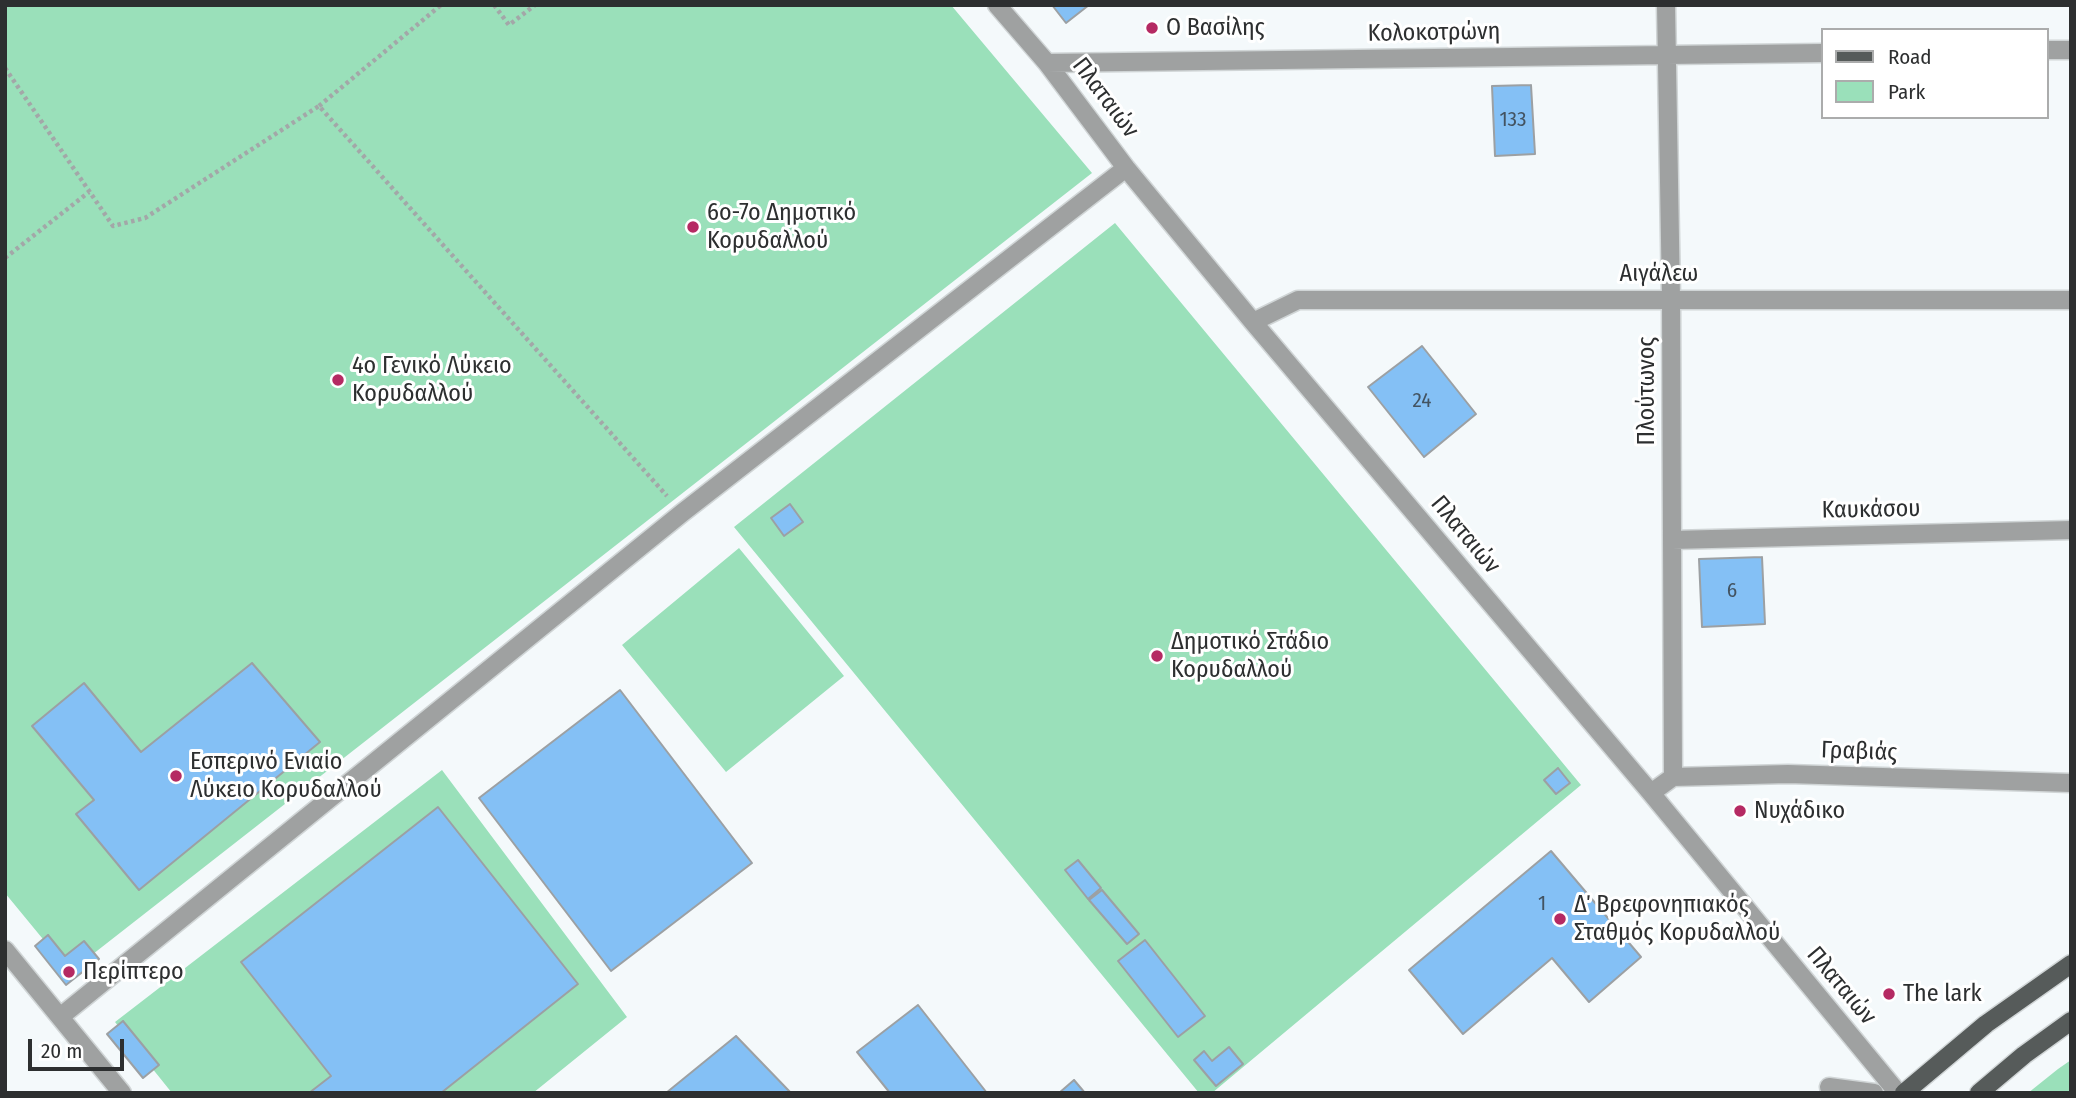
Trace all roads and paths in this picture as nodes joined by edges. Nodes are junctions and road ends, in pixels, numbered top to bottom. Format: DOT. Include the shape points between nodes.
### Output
graph roads {
  1 [pos="441,5"];
  2 [pos="494,5"];
  3 [pos="535,5"];
  4 [pos="997,5"];
  5 [pos="1666,5"];
  6 [pos="2048,50"];
  7 [pos="2071,50"];
  8 [pos="1820,53"];
  9 [pos="1668,55"];
  10 [pos="1047,63"];
  11 [pos="5,68"];
  12 [pos="319,106"];
  13 [pos="1126,168"];
  14 [pos="89,192"];
  15 [pos="5,258"];
  16 [pos="1671,299"];
  17 [pos="2071,300"];
  18 [pos="1253,322"];
  19 [pos="682,513"];
  20 [pos="2071,530"];
  21 [pos="1672,540"];
  22 [pos="1673,777"];
  23 [pos="2071,783"];
  24 [pos="1651,793"];
  25 [pos="5,950"];
  26 [pos="2071,964"];
  27 [pos="60,1017"];
  28 [pos="2071,1021"];
  29 [pos="1829,1087"];
  30 [pos="122,1093"];
  31 [pos="1874,1093"];
  32 [pos="1898,1093"];
  33 [pos="1904,1093"];
  34 [pos="1979,1093"];
  1 -- 12 [label="path"];
  2 -- 3 [label="path" via="509,25"];
  4 -- 10 [label="street, Πλαταιών"];
  5 -- 9 [label="street, Πλούτωνος"];
  6 -- 7 [label="street"];
  8 -- 9 [label="street, Κολοκοτρώνη"];
  9 -- 10 [label="street, Κολοκοτρώνη"];
  9 -- 16 [label="street, Πλούτωνος"];
  10 -- 13 [label="street, Πλαταιών"];
  11 -- 14 [label="path"];
  12 -- 14 [label="path" via="145,218 113,226"];
  12 -- 19 [label="path"];
  13 -- 18 [label="street, Πλαταιών"];
  13 -- 19 [label="street"];
  14 -- 15 [label="path"];
  16 -- 17 [label="street, Αιγάλεω"];
  16 -- 18 [label="street, Αιγάλεω" via="1298,300"];
  16 -- 21 [label="street, Πλούτωνος"];
  18 -- 24 [label="street, Πλαταιών"];
  19 -- 27 [label="street"];
  20 -- 21 [label="street, Καυκάσου"];
  21 -- 22 [label="street, Πλούτωνος"];
  22 -- 23 [label="street, Γραβιάς" via="1788,774"];
  22 -- 24 [label="street"];
  24 -- 32 [label="street, Πλαταιών"];
  25 -- 27 [label="street"];
  26 -- 33 [label="main road" via="1986,1024"];
  27 -- 30 [label="street"];
  28 -- 34 [label="main road"];
  29 -- 31 [label="street"];
}
